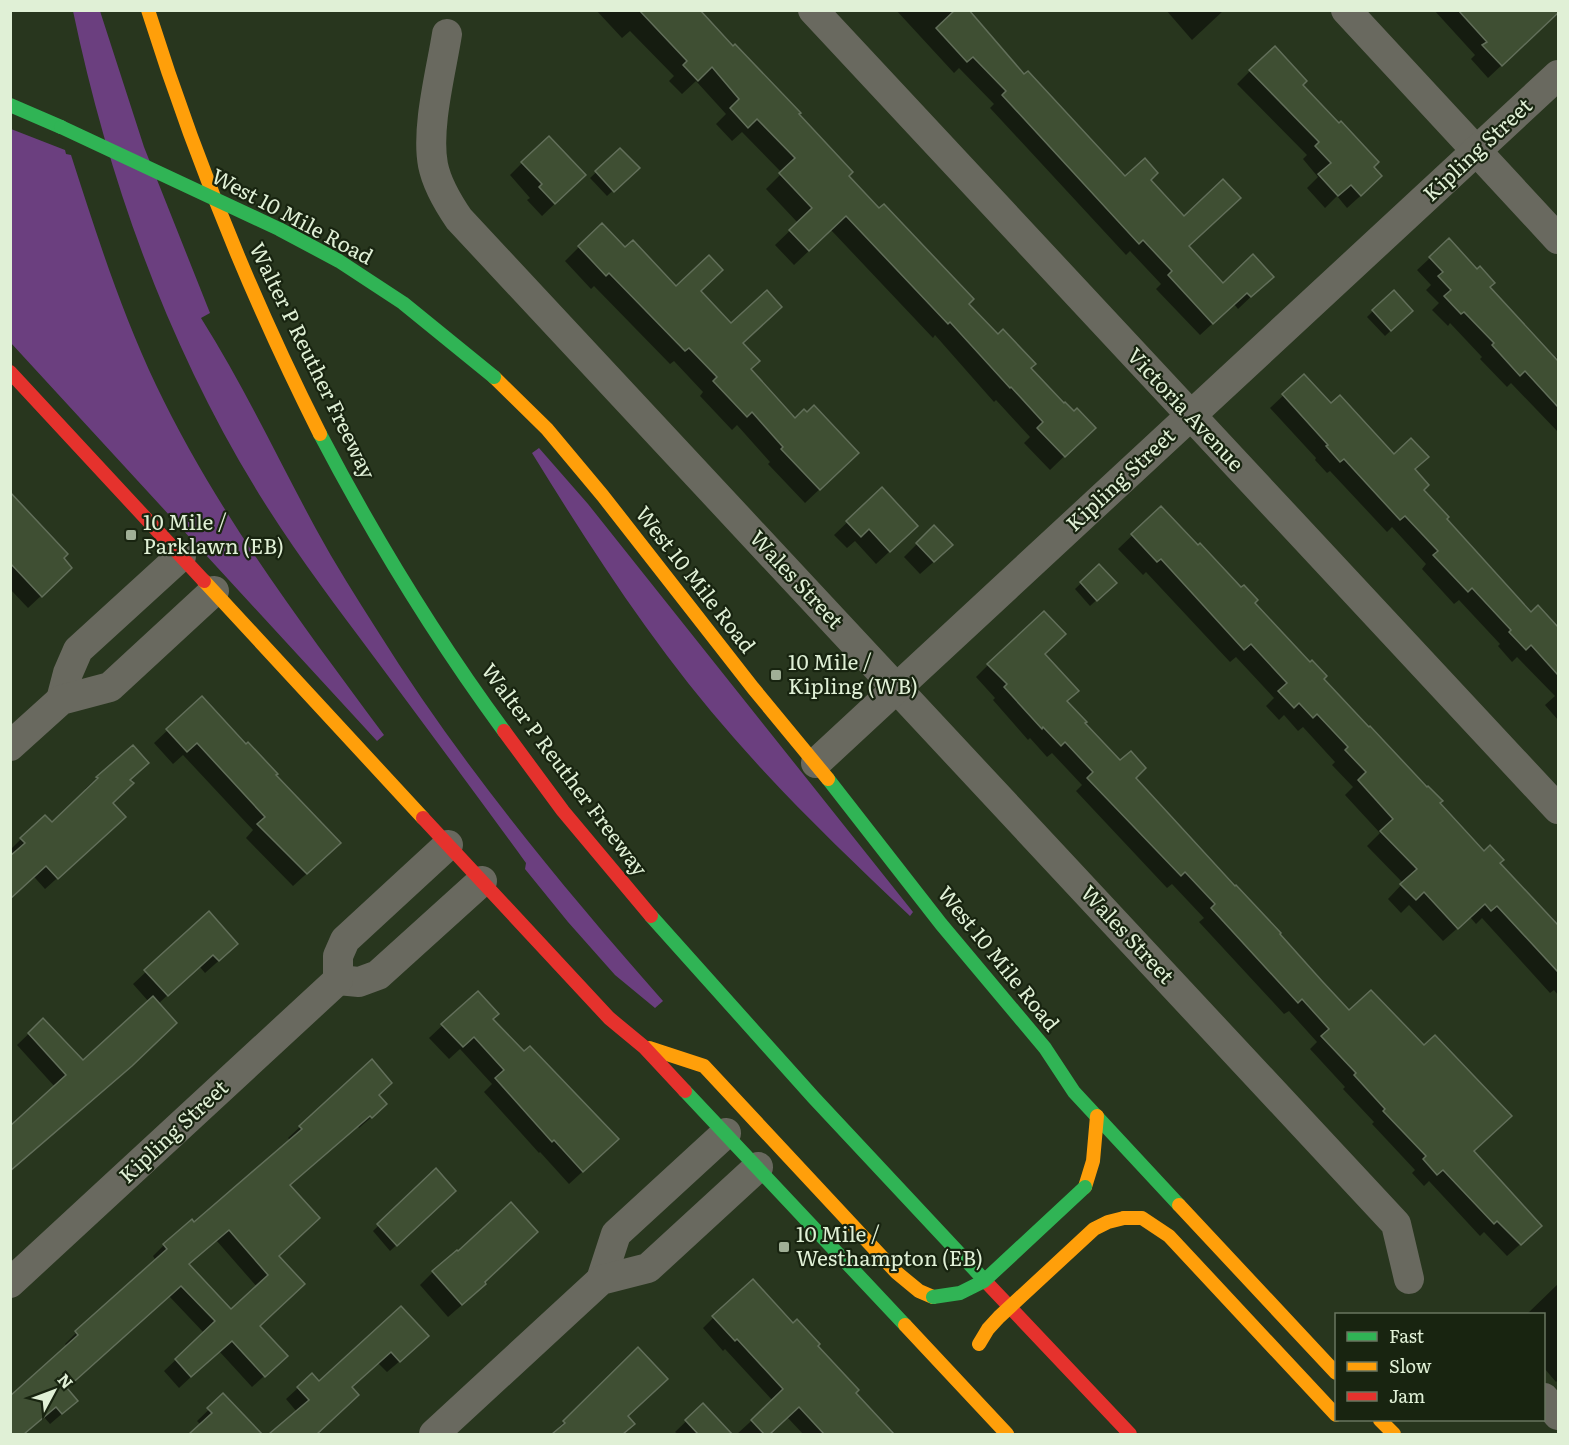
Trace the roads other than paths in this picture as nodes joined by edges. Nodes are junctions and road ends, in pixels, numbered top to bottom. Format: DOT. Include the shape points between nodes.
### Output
graph roads {
  1 [pos="148,10"];
  2 [pos="813,10"];
  3 [pos="1346,10"];
  4 [pos="447,34"];
  5 [pos="1558,75"];
  6 [pos="10,105"];
  7 [pos="10,111"];
  8 [pos="61,127"];
  9 [pos="1476,151"];
  10 [pos="1558,238"];
  11 [pos="10,372"];
  12 [pos="1190,416"];
  13 [pos="181,556"];
  14 [pos="214,591"];
  15 [pos="898,688"];
  16 [pos="61,700"];
  17 [pos="10,746"];
  18 [pos="816,763"];
  19 [pos="1558,809"];
  20 [pos="448,845"];
  21 [pos="482,881"];
  22 [pos="338,980"];
  23 [pos="644,1047"];
  24 [pos="1097,1116"];
  25 [pos="726,1133"];
  26 [pos="758,1167"];
  27 [pos="1409,1279"];
  28 [pos="601,1280"];
  29 [pos="10,1283"];
  30 [pos="978,1348"];
  31 [pos="1335,1372"];
  32 [pos="971,1376"];
  33 [pos="972,1397"];
  34 [pos="1545,1399"];
  35 [pos="1335,1414"];
  36 [pos="1558,1415"];
  37 [pos="1382,1421"];
  38 [pos="434,1434"];
  39 [pos="1007,1434"];
  40 [pos="1130,1434"];
  41 [pos="1394,1434"];
  1 -- 40 [label="main road, Walter P Reuther Freeway" via="190,138 262,316 343,476 432,627 479,696 536,776 660,928"];
  2 -- 12 [label="street, Victoria Avenue"];
  3 -- 9 [label="street"];
  4 -- 15 [label="street, Wales Street" via="431,134 433,164 446,201"];
  5 -- 9 [label="street, Kipling Street"];
  6 -- 8 [label="main road, West 10 Mile Road"];
  7 -- 8 [label="main road"];
  8 -- 18 [label="main road, West 10 Mile Road, bridge" via="339,261 403,303 494,377 547,429 603,496"];
  9 -- 10 [label="street"];
  9 -- 12 [label="street, Kipling Street"];
  11 -- 13 [label="main road"];
  12 -- 15 [label="street, Kipling Street"];
  12 -- 19 [label="street, Victoria Avenue"];
  13 -- 14 [label="main road"];
  13 -- 16 [label="street" via="78,650"];
  14 -- 16 [label="street" via="110,687"];
  14 -- 20 [label="main road"];
  15 -- 18 [label="street, Kipling Street"];
  15 -- 27 [label="street, Wales Street" via="1396,1224"];
  16 -- 17 [label="street"];
  18 -- 24 [label="main road, West 10 Mile Road" via="941,924 1045,1048 1074,1092"];
  20 -- 21 [label="main road"];
  20 -- 22 [label="street" via="345,940 339,956"];
  21 -- 22 [label="street" via="378,975 359,982"];
  21 -- 23 [label="main road" via="609,1018"];
  22 -- 29 [label="street, Kipling Street"];
  23 -- 24 [label="main road, bridge" via="704,1066 896,1272 933,1297 954,1296 984,1281 1085,1187 1093,1161"];
  23 -- 25 [label="main road"];
  24 -- 31 [label="main road, West 10 Mile Road"];
  25 -- 26 [label="main road"];
  25 -- 28 [label="street" via="616,1234"];
  26 -- 28 [label="street" via="648,1268"];
  26 -- 33 [label="main road"];
  28 -- 38 [label="street"];
  30 -- 35 [label="main road, bridge" via="999,1317 1094,1229 1124,1218 1142,1218 1169,1236"];
  32 -- 33 [label="main road"];
  33 -- 39 [label="main road"];
  34 -- 36 [label="street"];
  37 -- 41 [label="main road"];
}
